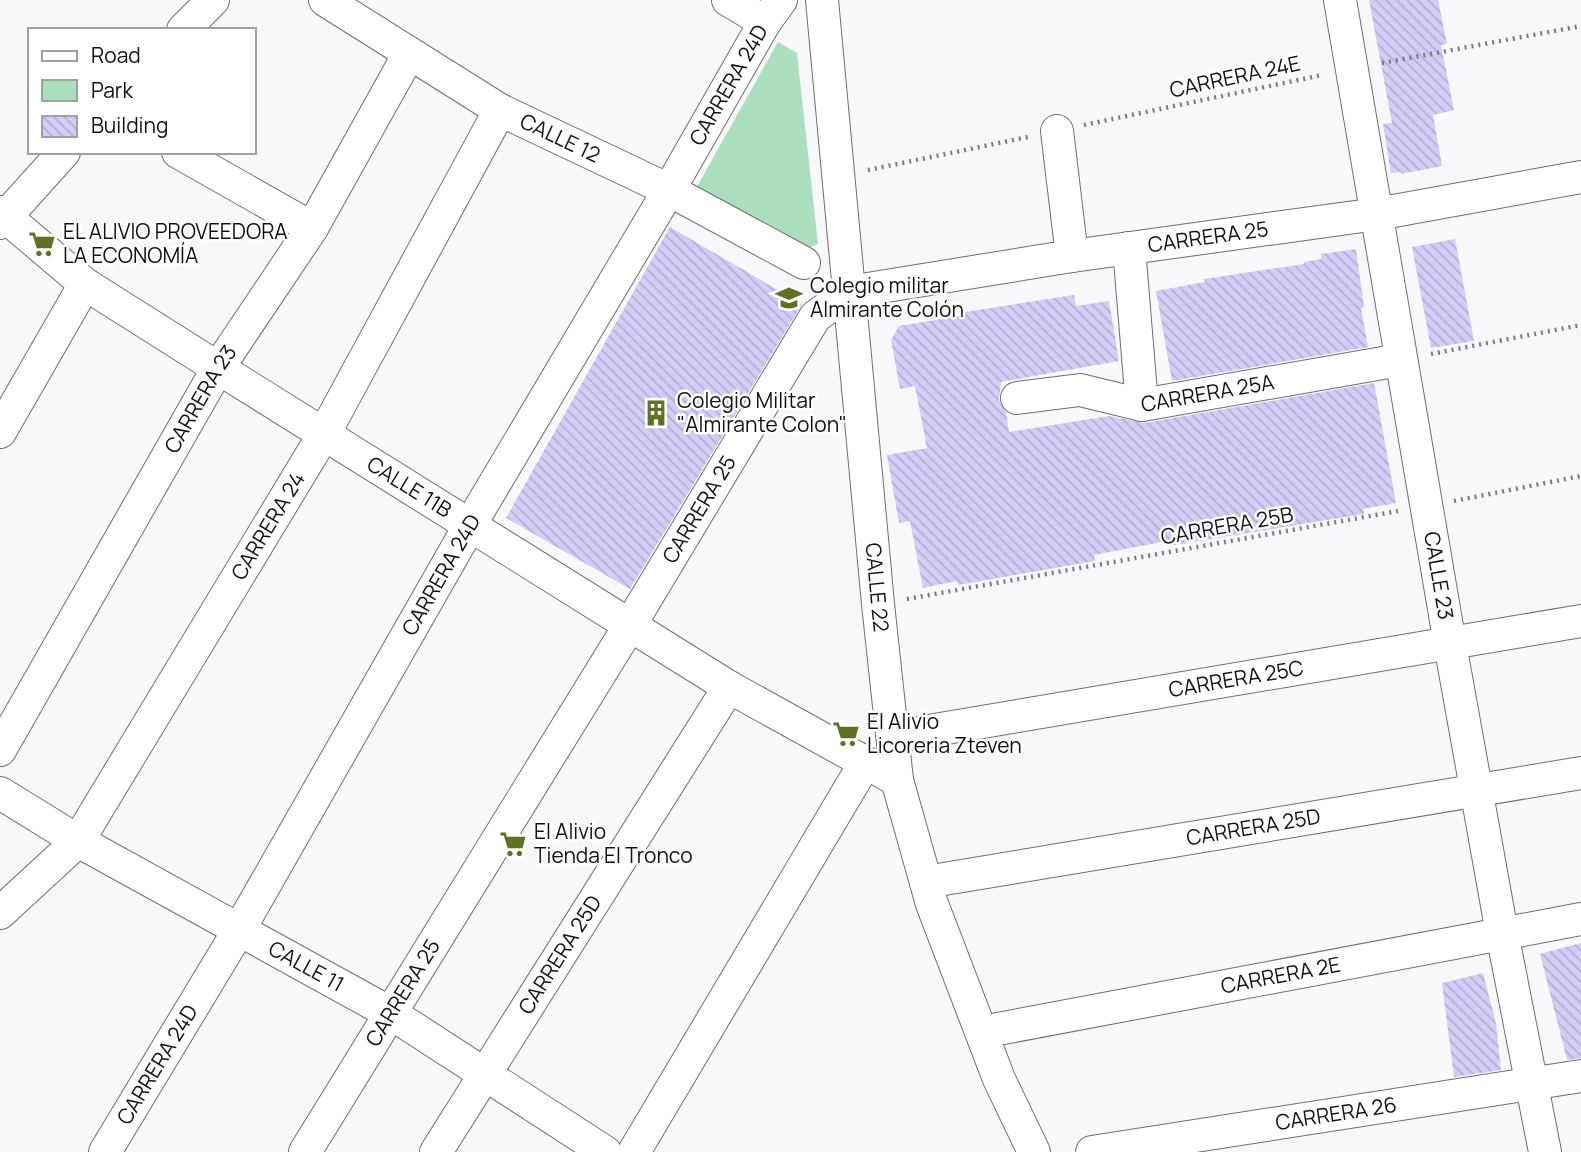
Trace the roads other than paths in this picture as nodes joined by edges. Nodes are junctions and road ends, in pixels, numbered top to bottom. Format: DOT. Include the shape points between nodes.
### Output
graph roads {
  1 [pos="213,0"];
  2 [pos="325,0"];
  3 [pos="728,0"];
  4 [pos="822,0"];
  5 [pos="1340,0"];
  6 [pos="773,11"];
  7 [pos="185,28"];
  8 [pos="409,54"];
  9 [pos="500,110"];
  10 [pos="1057,131"];
  11 [pos="62,154"];
  12 [pos="181,154"];
  13 [pos="1581,177"];
  14 [pos="669,190"];
  15 [pos="1377,214"];
  16 [pos="2,217"];
  17 [pos="312,228"];
  18 [pos="1129,248"];
  19 [pos="1072,256"];
  20 [pos="804,263"];
  21 [pos="86,284"];
  22 [pos="849,292"];
  23 [pos="1400,360"];
  24 [pos="218,368"];
  25 [pos="1017,398"];
  26 [pos="1142,405"];
  27 [pos="0,432"];
  28 [pos="324,434"];
  29 [pos="470,525"];
  30 [pos="1581,621"];
  31 [pos="630,625"];
  32 [pos="1450,644"];
  33 [pos="729,687"];
  34 [pos="893,737"];
  35 [pos="0,750"];
  36 [pos="865,763"];
  37 [pos="1581,773"];
  38 [pos="897,780"];
  39 [pos="1477,792"];
  40 [pos="0,793"];
  41 [pos="78,841"];
  42 [pos="926,881"];
  43 [pos="0,914"];
  44 [pos="1581,919"];
  45 [pos="239,930"];
  46 [pos="1502,933"];
  47 [pos="392,1014"];
  48 [pos="982,1032"];
  49 [pos="485,1074"];
  50 [pos="1581,1076"];
  51 [pos="1533,1085"];
  52 [pos="105,1152"];
  53 [pos="306,1152"];
  54 [pos="436,1152"];
  55 [pos="606,1152"];
  56 [pos="634,1152"];
  57 [pos="1034,1152"];
  58 [pos="1092,1152"];
  59 [pos="1545,1152"];
  1 -- 7 [label="street"];
  2 -- 8 [label="street, CALLE 12"];
  3 -- 6 [label="street"];
  4 -- 22 [label="street, CALLE 22"];
  5 -- 15 [label="street, CALLE 23"];
  6 -- 14 [label="street, CARRERA 24D"];
  8 -- 9 [label="street, CALLE 12"];
  8 -- 17 [label="street, CARRERA 23"];
  9 -- 14 [label="street, CALLE 12"];
  9 -- 28 [label="street, CARRERA 24"];
  10 -- 19 [label="street"];
  11 -- 16 [label="street"];
  12 -- 17 [label="street"];
  13 -- 15 [label="street, CARRERA 25"];
  14 -- 20 [label="street, CALLE 12"];
  14 -- 29 [label="street, CARRERA 24D"];
  15 -- 18 [label="street, CARRERA 25"];
  15 -- 23 [label="street, CALLE 23"];
  16 -- 21 [label="street, CALLE 11B"];
  17 -- 24 [label="street, CARRERA 23"];
  18 -- 19 [label="street, CARRERA 25"];
  18 -- 26 [label="street"];
  19 -- 22 [label="street, CARRERA 25"];
  21 -- 24 [label="street, CALLE 11B"];
  21 -- 27 [label="street"];
  22 -- 31 [label="street, CARRERA 25" via="816,317"];
  22 -- 34 [label="street, CALLE 22"];
  23 -- 26 [label="street, CARRERA 25A"];
  23 -- 32 [label="street, CALLE 23"];
  24 -- 28 [label="street, CALLE 11B"];
  24 -- 35 [label="street, CARRERA 23"];
  25 -- 26 [label="street, CARRERA 25A" via="1080,390"];
  28 -- 29 [label="street, CALLE 11B"];
  28 -- 41 [label="street, CARRERA 24"];
  29 -- 31 [label="street, CALLE 11B"];
  29 -- 45 [label="street, CARRERA 24D"];
  30 -- 32 [label="street, CARRERA 25C"];
  31 -- 33 [label="street, CALLE 11B"];
  31 -- 47 [label="street, CARRERA 25"];
  32 -- 34 [label="street, CARRERA 25C"];
  32 -- 39 [label="street, CALLE 23"];
  33 -- 36 [label="street, CALLE 11B"];
  33 -- 49 [label="street, CARRERA 25D"];
  34 -- 38 [label="street, CALLE 22"];
  36 -- 38 [label="street, CALLE 11B"];
  36 -- 56 [label="street"];
  37 -- 39 [label="street, CARRERA 25D"];
  38 -- 42 [label="street, CALLE 22"];
  39 -- 42 [label="street, CARRERA 25D"];
  39 -- 46 [label="street, CALLE 23"];
  40 -- 41 [label="street, CALLE 11"];
  41 -- 43 [label="street, CARRERA 24"];
  41 -- 45 [label="street, CALLE 11"];
  42 -- 48 [label="street, CALLE 22"];
  44 -- 46 [label="street, CARRERA 2E"];
  45 -- 47 [label="street, CALLE 11"];
  45 -- 52 [label="street, CARRERA 24D"];
  46 -- 48 [label="street, CARRERA 2E"];
  46 -- 51 [label="street, CALLE 23"];
  47 -- 49 [label="street, CALLE 11"];
  47 -- 53 [label="street, CARRERA 25"];
  48 -- 57 [label="street, CALLE 22"];
  49 -- 54 [label="street, CARRERA 25D"];
  49 -- 55 [label="street, CALLE 11"];
  50 -- 51 [label="street, CARRERA 26"];
  51 -- 58 [label="street, CARRERA 26"];
  51 -- 59 [label="street, CALLE 23"];
}
